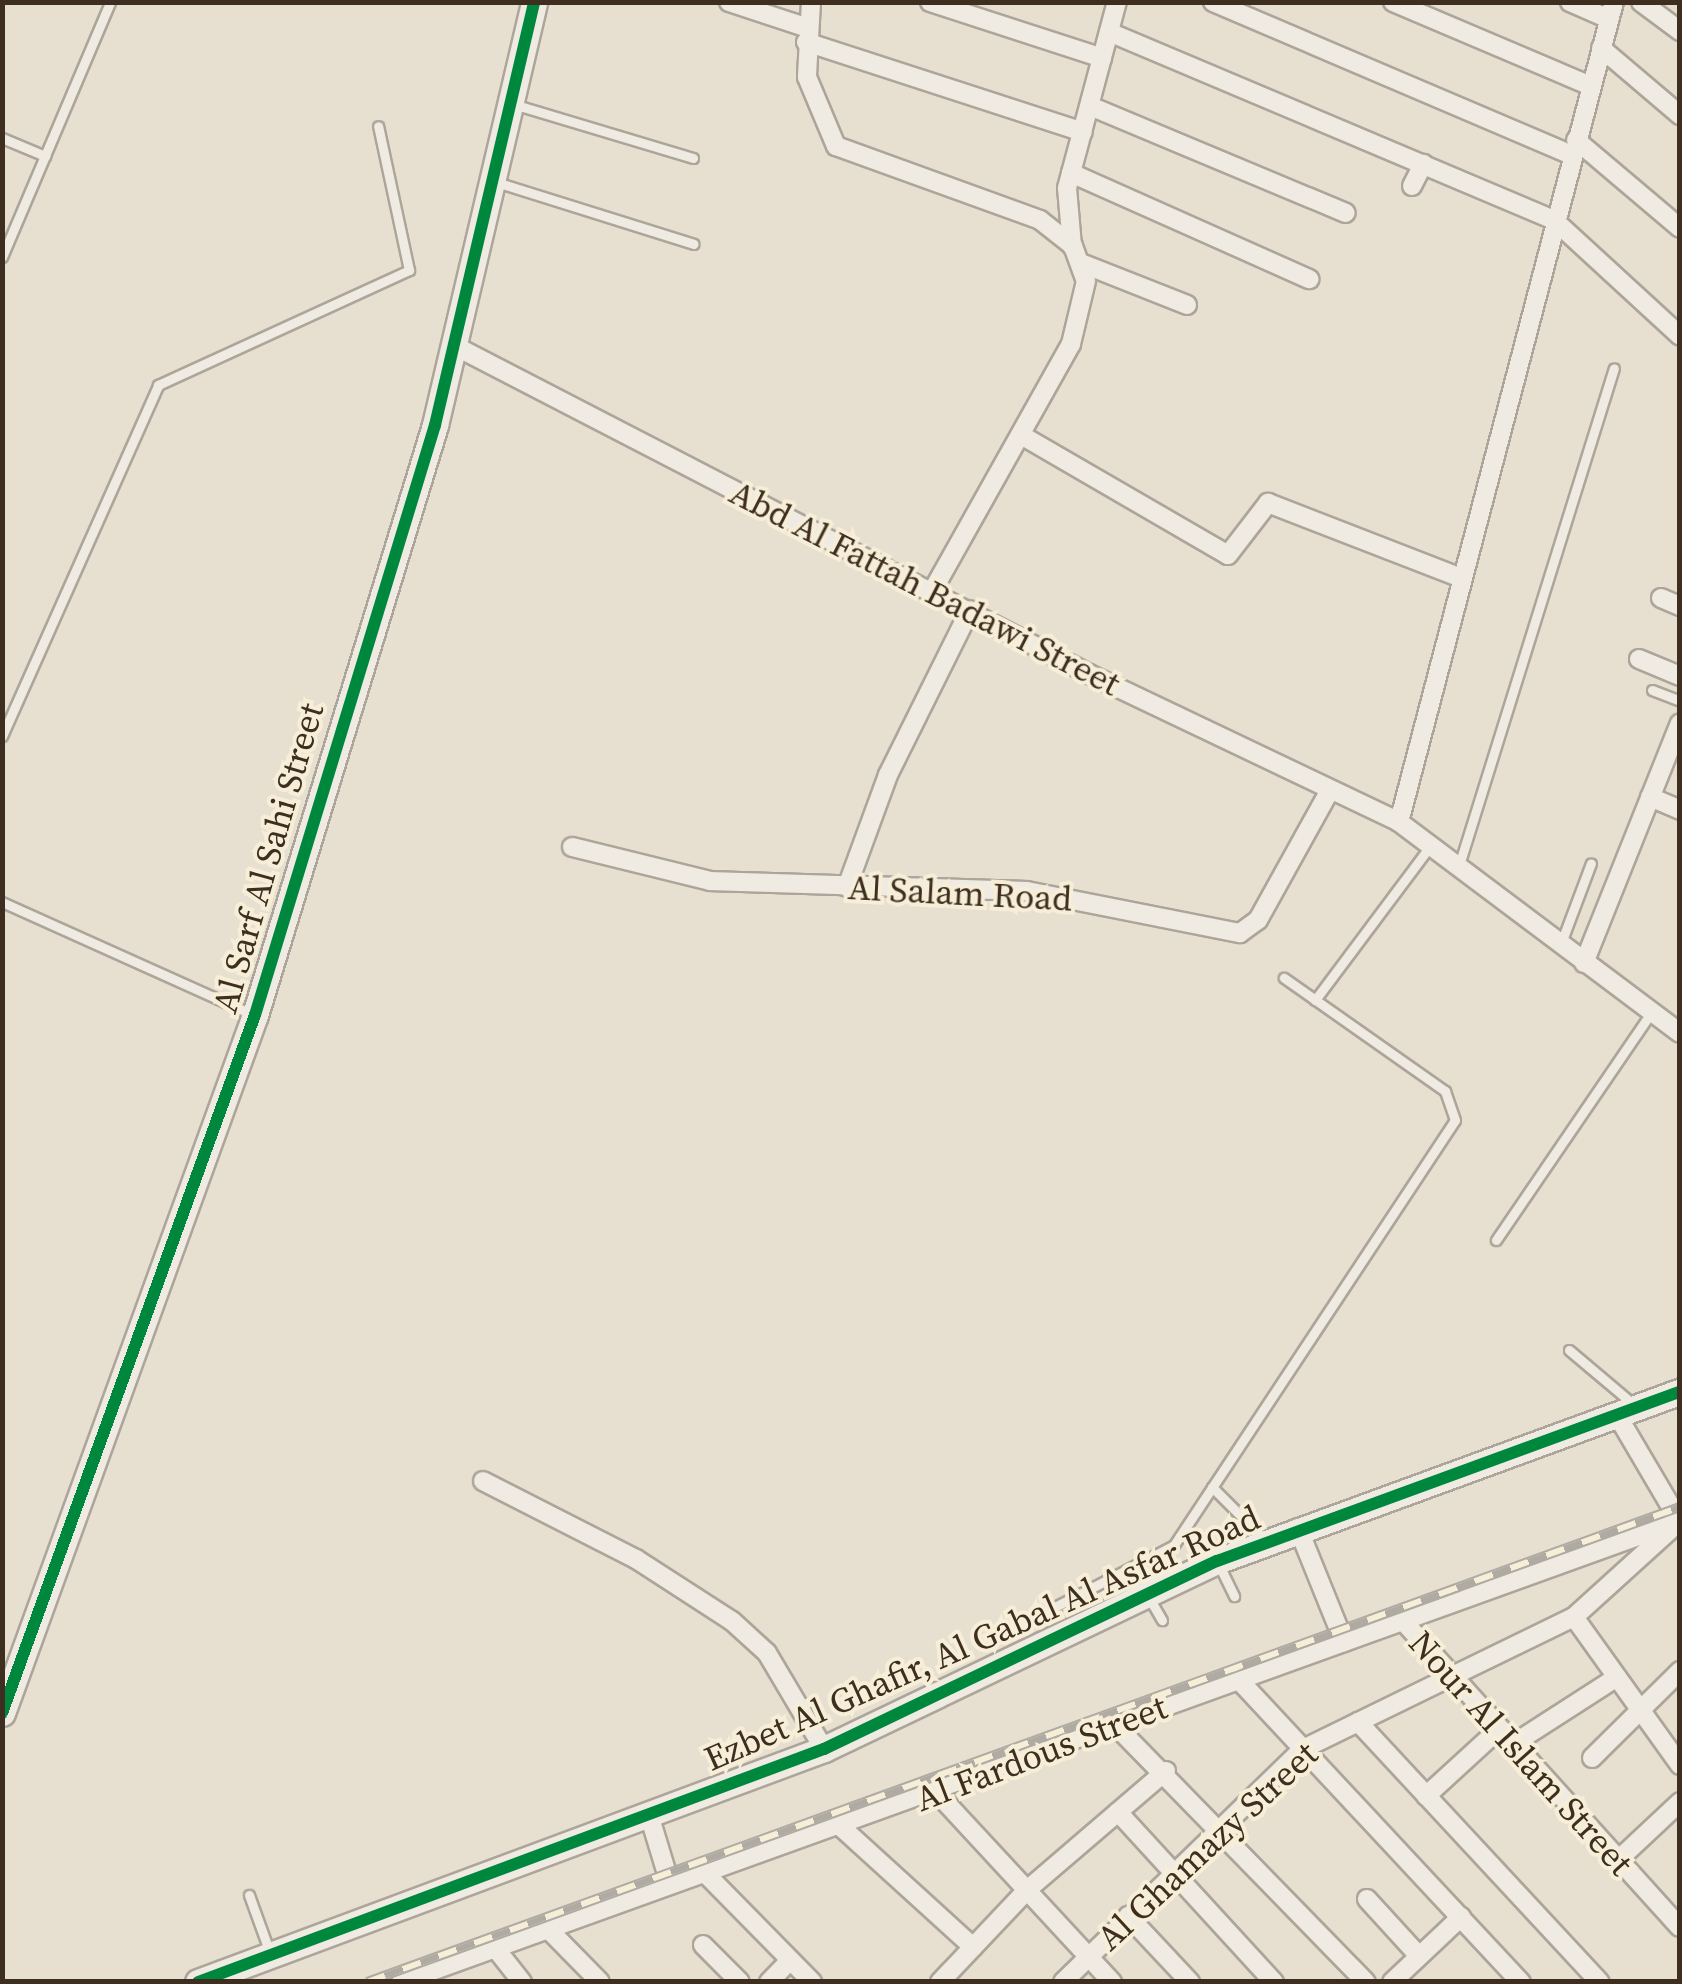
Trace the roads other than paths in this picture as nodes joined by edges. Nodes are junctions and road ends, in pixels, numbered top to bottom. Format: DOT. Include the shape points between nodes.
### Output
graph roads {
  1 [pos="110,2"];
  2 [pos="534,2"];
  3 [pos="729,2"];
  4 [pos="811,2"];
  5 [pos="930,2"];
  6 [pos="1117,2"];
  7 [pos="1213,2"];
  8 [pos="1393,2"];
  9 [pos="1570,2"];
  10 [pos="1642,2"];
  11 [pos="1612,11"];
  12 [pos="1109,32"];
  13 [pos="1680,32"];
  14 [pos="807,35"];
  15 [pos="1601,48"];
  16 [pos="1102,58"];
  17 [pos="1591,86"];
  18 [pos="511,104"];
  19 [pos="1090,106"];
  20 [pos="1680,115"];
  21 [pos="378,126"];
  22 [pos="1083,132"];
  23 [pos="2,138"];
  24 [pos="1574,148"];
  25 [pos="44,156"];
  26 [pos="692,158"];
  27 [pos="1423,164"];
  28 [pos="1070,172"];
  29 [pos="493,181"];
  30 [pos="1412,186"];
  31 [pos="1346,213"];
  32 [pos="1554,220"];
  33 [pos="1680,228"];
  34 [pos="694,244"];
  35 [pos="1077,255"];
  36 [pos="2,257"];
  37 [pos="1309,279"];
  38 [pos="1186,306"];
  39 [pos="1680,336"];
  40 [pos="455,346"];
  41 [pos="1614,368"];
  42 [pos="1021,435"];
  43 [pos="1461,578"];
  44 [pos="932,590"];
  45 [pos="1661,598"];
  46 [pos="1680,606"];
  47 [pos="970,610"];
  48 [pos="1639,659"];
  49 [pos="1680,676"];
  50 [pos="1652,690"];
  51 [pos="1680,702"];
  52 [pos="1678,732"];
  53 [pos="2,736"];
  54 [pos="1329,792"];
  55 [pos="1650,797"];
  56 [pos="1680,810"];
  57 [pos="1399,822"];
  58 [pos="1432,843"];
  59 [pos="572,847"];
  60 [pos="1460,862"];
  61 [pos="1591,863"];
  62 [pos="848,887"];
  63 [pos="2,902"];
  64 [pos="1562,943"];
  65 [pos="1584,962"];
  66 [pos="1284,978"];
  67 [pos="1315,1000"];
  68 [pos="1650,1014"];
  69 [pos="255,1016"];
  70 [pos="1677,1026"];
  71 [pos="1496,1240"];
  72 [pos="1569,1350"];
  73 [pos="1680,1392"];
  74 [pos="1627,1411"];
  75 [pos="483,1481"];
  76 [pos="1212,1486"];
  77 [pos="1679,1522"];
  78 [pos="1298,1528"];
  79 [pos="1266,1541"];
  80 [pos="1217,1561"];
  81 [pos="1146,1592"];
  82 [pos="1234,1596"];
  83 [pos="1574,1617"];
  84 [pos="1162,1620"];
  85 [pos="1404,1622"];
  86 [pos="991,1640"];
  87 [pos="1344,1642"];
  88 [pos="1680,1672"];
  89 [pos="1450,1677"];
  90 [pos="1616,1678"];
  91 [pos="1238,1679"];
  92 [pos="1640,1710"];
  93 [pos="2,1712"];
  94 [pos="1358,1722"];
  95 [pos="1115,1725"];
  96 [pos="1504,1739"];
  97 [pos="1303,1749"];
  98 [pos="824,1750"];
  99 [pos="1592,1758"];
  100 [pos="1680,1765"];
  101 [pos="1166,1771"];
  102 [pos="937,1793"];
  103 [pos="1426,1796"];
  104 [pos="1680,1802"];
  105 [pos="1118,1812"];
  106 [pos="650,1818"];
  107 [pos="840,1826"];
  108 [pos="1219,1826"];
  109 [pos="1617,1861"];
  110 [pos="1173,1872"];
  111 [pos="705,1873"];
  112 [pos="670,1884"];
  113 [pos="1027,1890"];
  114 [pos="249,1895"];
  115 [pos="1367,1899"];
  116 [pos="1128,1916"];
  117 [pos="1461,1917"];
  118 [pos="1680,1927"];
  119 [pos="548,1929"];
  120 [pos="703,1945"];
  121 [pos="972,1947"];
  122 [pos="496,1948"];
  123 [pos="271,1955"];
  124 [pos="1088,1956"];
  125 [pos="1420,1956"];
  126 [pos="790,1960"];
  127 [pos="415,1979"];
  128 [pos="198,1982"];
  129 [pos="522,1982"];
  130 [pos="600,1982"];
  131 [pos="740,1982"];
  132 [pos="769,1982"];
  133 [pos="812,1982"];
  134 [pos="940,1982"];
  135 [pos="1063,1982"];
  136 [pos="1112,1982"];
  137 [pos="1190,1982"];
  138 [pos="1274,1982"];
  139 [pos="1366,1982"];
  140 [pos="1392,1982"];
  141 [pos="1522,1982"];
  142 [pos="1600,1982"];
  1 -- 25 [label="lane"];
  2 -- 18 [label="street, Al Sarf Al Sahi Street"];
  3 -- 14 [label="street"];
  4 -- 14 [label="street"];
  5 -- 16 [label="street"];
  6 -- 12 [label="street"];
  7 -- 24 [label="street"];
  8 -- 17 [label="street"];
  9 -- 11 [label="street"];
  10 -- 13 [label="street"];
  11 -- 15 [label="street"];
  12 -- 16 [label="street"];
  12 -- 27 [label="street"];
  14 -- 22 [label="street"];
  14 -- 35 [label="street" via="816,113 852,158 1040,220"];
  15 -- 17 [label="street"];
  15 -- 20 [label="street"];
  16 -- 19 [label="street"];
  17 -- 24 [label="street"];
  18 -- 26 [label="lane"];
  18 -- 29 [label="street, Al Sarf Al Sahi Street"];
  19 -- 22 [label="street"];
  19 -- 31 [label="street"];
  21 -- 53 [label="lane" via="409,270 158,384"];
  22 -- 28 [label="street"];
  23 -- 25 [label="lane"];
  24 -- 32 [label="street"];
  24 -- 33 [label="street"];
  25 -- 36 [label="lane"];
  27 -- 30 [label="street"];
  27 -- 32 [label="street"];
  28 -- 35 [label="street"];
  28 -- 37 [label="street"];
  29 -- 34 [label="lane"];
  29 -- 40 [label="street, Al Sarf Al Sahi Street"];
  32 -- 39 [label="street"];
  32 -- 43 [label="street"];
  35 -- 38 [label="street"];
  35 -- 42 [label="street" via="1082,320"];
  40 -- 44 [label="street, Abd Al Fattah Badawi Street"];
  40 -- 69 [label="street, Al Sarf Al Sahi Street"];
  41 -- 60 [label="lane"];
  42 -- 43 [label="street" via="1228,555 1268,503"];
  42 -- 44 [label="street"];
  43 -- 57 [label="street"];
  44 -- 47 [label="street, Abd Al Fattah Badawi Street"];
  45 -- 46 [label="street"];
  47 -- 54 [label="street, Abd Al Fattah Badawi Street"];
  47 -- 62 [label="street" via="894,762"];
  48 -- 49 [label="street"];
  50 -- 51 [label="lane"];
  52 -- 55 [label="street"];
  54 -- 57 [label="street, Abd Al Fattah Badawi Street"];
  54 -- 62 [label="street, Al Salam Road" via="1258,920 1240,933 1028,891"];
  55 -- 56 [label="street"];
  55 -- 65 [label="street"];
  57 -- 58 [label="street, Abd Al Fattah Badawi Street"];
  58 -- 60 [label="street, Abd Al Fattah Badawi Street"];
  58 -- 67 [label="lane"];
  59 -- 62 [label="street, Al Salam Road" via="710,881"];
  60 -- 64 [label="street, Abd Al Fattah Badawi Street"];
  61 -- 64 [label="lane"];
  63 -- 69 [label="lane"];
  64 -- 65 [label="street, Abd Al Fattah Badawi Street"];
  65 -- 68 [label="street, Abd Al Fattah Badawi Street"];
  66 -- 67 [label="lane"];
  67 -- 76 [label="lane" via="1445,1091 1455,1120"];
  68 -- 70 [label="street, Abd Al Fattah Badawi Street"];
  68 -- 71 [label="lane"];
  69 -- 93 [label="street, Al Sarf Al Sahi Street"];
  72 -- 74 [label="lane"];
  73 -- 74 [label="street, Ezbet Al Ghafir, Al Gabal Al Asfar Road"];
  74 -- 77 [label="street"];
  74 -- 78 [label="street, Ezbet Al Ghafir, Al Gabal Al Asfar Road"];
  75 -- 98 [label="street" via="636,1558 732,1621 767,1653"];
  76 -- 79 [label="lane"];
  76 -- 86 [label="lane" via="1168,1551"];
  77 -- 83 [label="street, Al Ghamazy Street"];
  77 -- 85 [label="street, Al Fardous Street"];
  78 -- 79 [label="street, Ezbet Al Ghafir, Al Gabal Al Asfar Road"];
  78 -- 87 [label="street"];
  79 -- 80 [label="street, Ezbet Al Ghafir, Al Gabal Al Asfar Road"];
  80 -- 81 [label="street, Ezbet Al Ghafir, Al Gabal Al Asfar Road"];
  80 -- 82 [label="lane"];
  81 -- 84 [label="lane"];
  81 -- 98 [label="street, Ezbet Al Ghafir, Al Gabal Al Asfar Road"];
  83 -- 89 [label="street, Al Ghamazy Street"];
  83 -- 90 [label="street"];
  85 -- 87 [label="street, Al Fardous Street"];
  85 -- 89 [label="street, Nour Al Islam Street"];
  87 -- 91 [label="street, Al Fardous Street"];
  88 -- 92 [label="street"];
  89 -- 94 [label="street, Al Ghamazy Street"];
  89 -- 96 [label="street, Nour Al Islam Street"];
  90 -- 92 [label="street"];
  90 -- 96 [label="street"];
  91 -- 95 [label="street, Al Fardous Street"];
  91 -- 97 [label="street"];
  92 -- 99 [label="street"];
  92 -- 100 [label="street"];
  94 -- 97 [label="street, Al Ghamazy Street"];
  94 -- 103 [label="street"];
  95 -- 101 [label="street"];
  95 -- 102 [label="street, Al Fardous Street"];
  96 -- 103 [label="street"];
  96 -- 109 [label="street, Nour Al Islam Street"];
  97 -- 108 [label="street, Al Ghamazy Street"];
  97 -- 117 [label="street"];
  98 -- 106 [label="street, Ezbet Al Ghafir, Al Gabal Al Asfar Road"];
  101 -- 105 [label="street"];
  101 -- 108 [label="street"];
  102 -- 107 [label="street, Al Fardous Street"];
  102 -- 113 [label="street"];
  103 -- 142 [label="street"];
  104 -- 109 [label="street"];
  105 -- 110 [label="street"];
  105 -- 113 [label="street"];
  106 -- 112 [label="street"];
  106 -- 123 [label="street, Ezbet Al Ghafir, Al Gabal Al Asfar Road"];
  107 -- 111 [label="street, Al Fardous Street"];
  107 -- 121 [label="street"];
  108 -- 110 [label="street, Al Ghamazy Street"];
  108 -- 139 [label="street"];
  109 -- 118 [label="street, Nour Al Islam Street"];
  110 -- 116 [label="street, Al Ghamazy Street"];
  110 -- 138 [label="street"];
  111 -- 112 [label="street, Al Fardous Street"];
  111 -- 126 [label="street"];
  112 -- 119 [label="street, Al Fardous Street"];
  113 -- 121 [label="street"];
  113 -- 124 [label="street"];
  114 -- 123 [label="lane"];
  115 -- 125 [label="street"];
  116 -- 124 [label="street, Al Ghamazy Street"];
  116 -- 137 [label="street"];
  117 -- 125 [label="street"];
  117 -- 141 [label="street"];
  119 -- 122 [label="street, Al Fardous Street"];
  119 -- 130 [label="street"];
  120 -- 131 [label="street"];
  121 -- 134 [label="street"];
  122 -- 127 [label="street, Al Fardous Street"];
  122 -- 129 [label="street"];
  123 -- 128 [label="street, Ezbet Al Ghafir, Al Gabal Al Asfar Road"];
  124 -- 135 [label="street, Al Ghamazy Street"];
  124 -- 136 [label="street"];
  125 -- 140 [label="street"];
  126 -- 132 [label="street"];
  126 -- 133 [label="street"];
}
